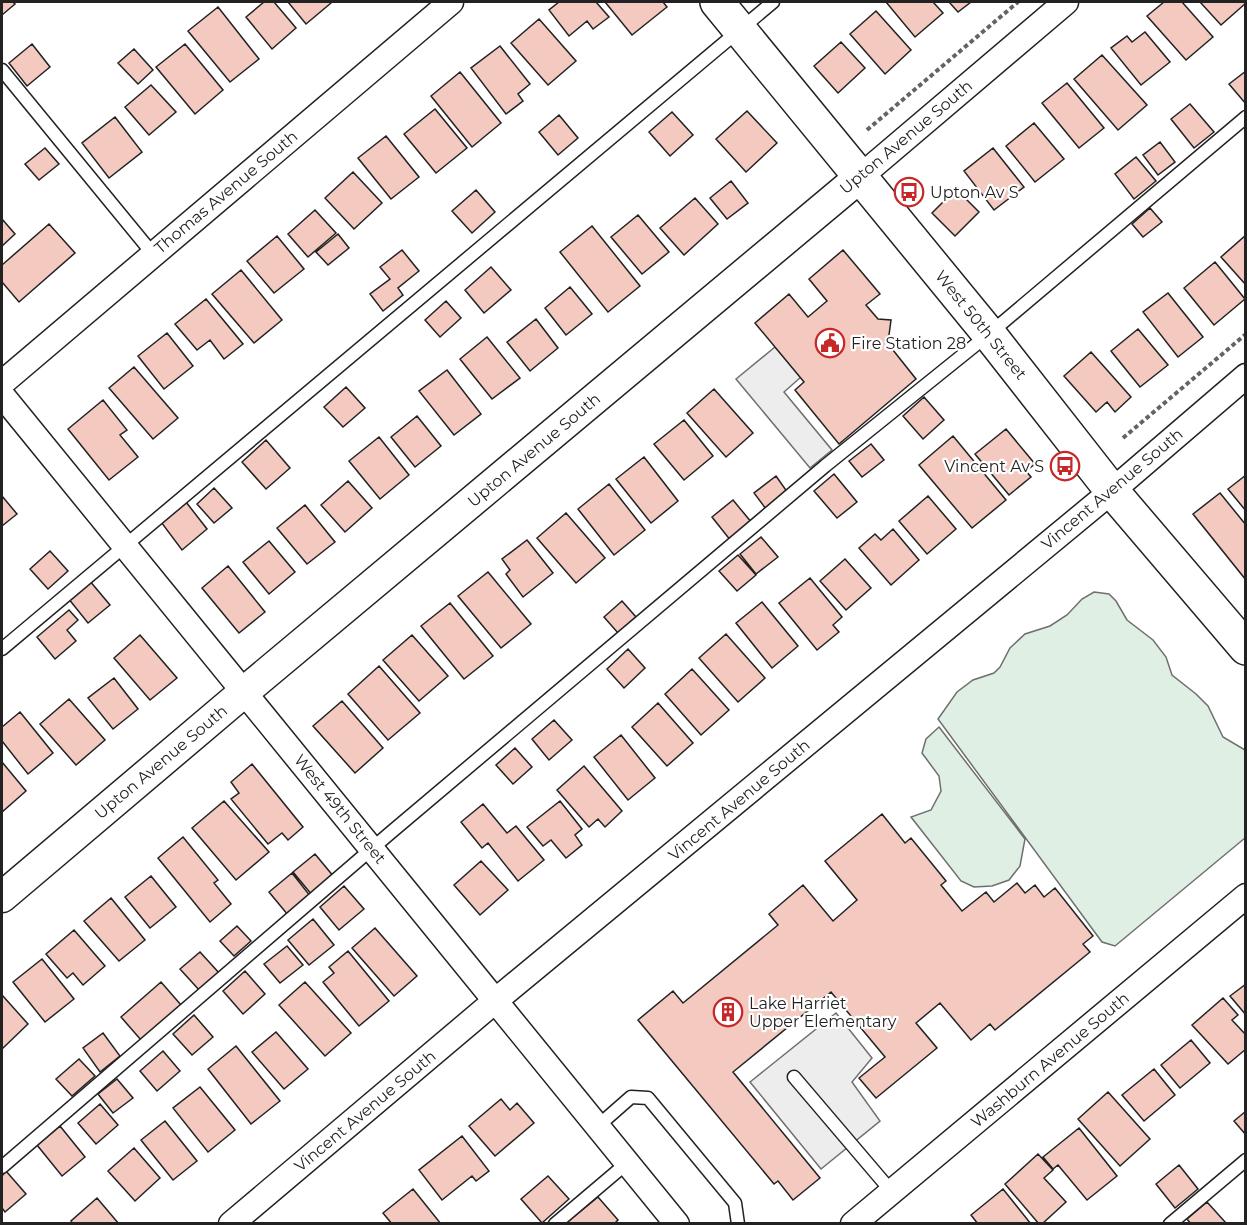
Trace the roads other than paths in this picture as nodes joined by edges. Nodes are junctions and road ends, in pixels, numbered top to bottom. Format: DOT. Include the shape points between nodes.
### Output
graph roads {
  1 [pos="451,2"];
  2 [pos="717,2"];
  3 [pos="773,2"];
  4 [pos="1066,2"];
  5 [pos="740,30"];
  6 [pos="2,70"];
  7 [pos="1245,117"];
  8 [pos="860,177"];
  9 [pos="153,254"];
  10 [pos="989,334"];
  11 [pos="1245,376"];
  12 [pos="2,383"];
  13 [pos="2,395"];
  14 [pos="1112,491"];
  15 [pos="124,545"];
  16 [pos="1244,643"];
  17 [pos="2,649"];
  18 [pos="244,692"];
  19 [pos="372,849"];
  20 [pos="1245,896"];
  21 [pos="2,897"];
  22 [pos="495,1001"];
  23 [pos="794,1077"];
  24 [pos="598,1126"];
  25 [pos="1245,1160"];
  26 [pos="627,1163"];
  27 [pos="2,1167"];
  28 [pos="892,1192"];
  29 [pos="231,1224"];
  30 [pos="555,1224"];
  31 [pos="677,1224"];
  32 [pos="738,1224"];
  33 [pos="853,1224"];
  34 [pos="1170,1224"];
  1 -- 9 [label="street, Thomas Avenue South"];
  2 -- 5 [label="main road, West 50th Street"];
  3 -- 5 [label="lane"];
  4 -- 8 [label="street, Upton Avenue South"];
  5 -- 8 [label="main road, West 50th Street"];
  5 -- 15 [label="lane"];
  6 -- 9 [label="lane"];
  7 -- 10 [label="lane"];
  8 -- 10 [label="main road, West 50th Street"];
  8 -- 18 [label="street, Upton Avenue South"];
  9 -- 12 [label="street, Thomas Avenue South"];
  10 -- 14 [label="main road, West 50th Street"];
  10 -- 19 [label="lane" via="825,466"];
  11 -- 14 [label="street, Vincent Avenue South"];
  13 -- 15 [label="street, West 49th Street"];
  14 -- 16 [label="main road, West 50th Street"];
  14 -- 22 [label="street, Vincent Avenue South"];
  15 -- 17 [label="lane"];
  15 -- 18 [label="street, West 49th Street"];
  18 -- 19 [label="street, West 49th Street"];
  18 -- 21 [label="street, Upton Avenue South"];
  19 -- 22 [label="street, West 49th Street"];
  19 -- 27 [label="lane"];
  20 -- 28 [label="street, Washburn Avenue South"];
  22 -- 24 [label="street, West 49th Street"];
  22 -- 29 [label="street, Vincent Avenue South"];
  23 -- 28 [label="lane"];
  24 -- 26 [label="street, West 49th Street"];
  24 -- 32 [label="lane" via="631,1097 648,1098 735,1203"];
  25 -- 34 [label="lane"];
  26 -- 30 [label="lane"];
  26 -- 31 [label="street, West 49th Street"];
  28 -- 33 [label="street, Washburn Avenue South"];
}
